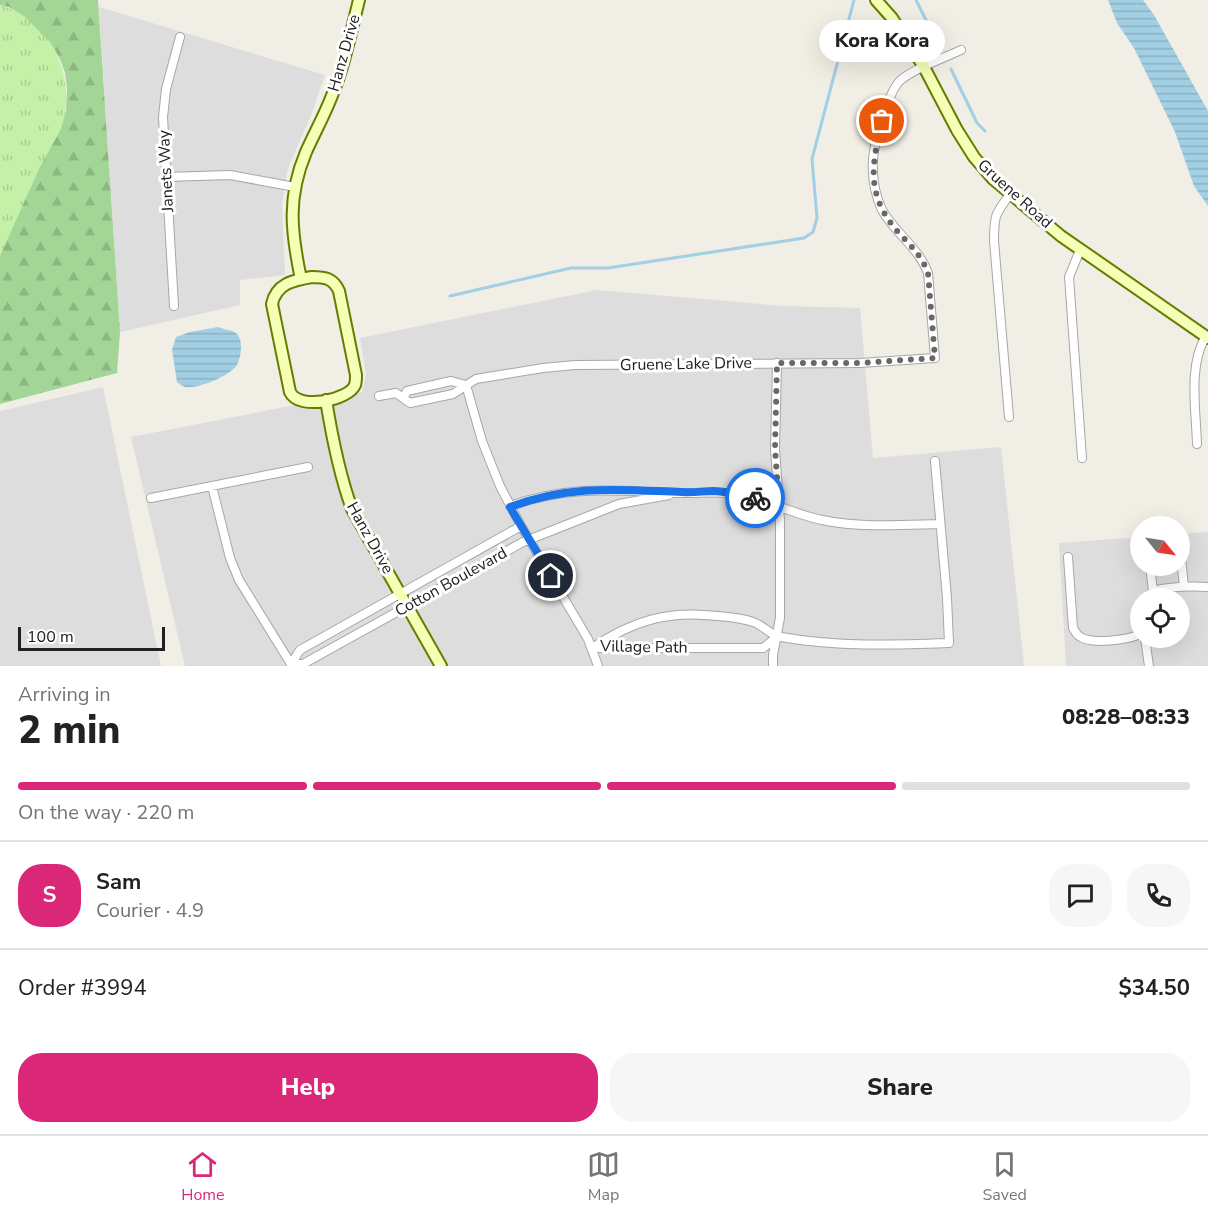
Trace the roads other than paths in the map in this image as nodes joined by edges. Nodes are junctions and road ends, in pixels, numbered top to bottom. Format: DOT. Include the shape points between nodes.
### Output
graph roads {
  1 [pos="359,0"];
  2 [pos="876,0"];
  3 [pos="180,37"];
  4 [pos="961,50"];
  5 [pos="924,67"];
  6 [pos="166,177"];
  7 [pos="295,187"];
  8 [pos="1011,193"];
  9 [pos="1080,250"];
  10 [pos="301,279"];
  11 [pos="174,306"];
  12 [pos="1207,337"];
  13 [pos="777,363"];
  14 [pos="466,385"];
  15 [pos="379,396"];
  16 [pos="403,398"];
  17 [pos="326,400"];
  18 [pos="1008,417"];
  19 [pos="1197,444"];
  20 [pos="1082,458"];
  21 [pos="935,461"];
  22 [pos="308,466"];
  23 [pos="212,486"];
  24 [pos="685,493"];
  25 [pos="151,498"];
  26 [pos="779,506"];
  27 [pos="510,507"];
  28 [pos="940,524"];
  29 [pos="521,526"];
  30 [pos="530,540"];
  31 [pos="1068,557"];
  32 [pos="1183,576"];
  33 [pos="1184,586"];
  34 [pos="1208,587"];
  35 [pos="1177,588"];
  36 [pos="401,594"];
  37 [pos="408,606"];
  38 [pos="777,637"];
  39 [pos="1130,639"];
  40 [pos="592,648"];
  41 [pos="1146,648"];
  42 [pos="291,664"];
  43 [pos="441,666"];
  44 [pos="598,666"];
  45 [pos="772,666"];
  46 [pos="1149,666"];
  1 -- 7 [label="street, Hanz Drive" via="332,97 306,151"];
  2 -- 5 [label="street, Gruene Road"];
  3 -- 6 [label="street, Janets Way" via="164,103"];
  4 -- 5 [label="street, Gruene Lake Drive"];
  5 -- 8 [label="street, Gruene Road" via="974,157"];
  5 -- 13 [label="street, Gruene Lake Drive" via="894,87 873,160 875,190 882,210 924,260 935,358"];
  6 -- 7 [label="street" via="230,175"];
  6 -- 11 [label="street, Janets Way"];
  7 -- 10 [label="street, Hanz Drive" via="291,217"];
  8 -- 9 [label="street, Gruene Road"];
  8 -- 18 [label="street" via="994,219"];
  9 -- 12 [label="street, Gruene Road"];
  9 -- 20 [label="street" via="1069,276"];
  10 -- 17 [label="street" via="279,287 272,304 292,396 303,403"];
  10 -- 17 [label="street" via="328,278 339,291 355,385"];
  12 -- 19 [label="street" via="1200,346 1196,367"];
  13 -- 14 [label="street, Gruene Lake Drive" via="564,366 494,375"];
  13 -- 26 [label="street" via="775,448"];
  14 -- 16 [label="street, Gruene Lake Drive" via="453,394 420,401 410,403"];
  14 -- 16 [label="street, Gruene Lake Drive" via="451,381 407,391"];
  14 -- 27 [label="street" via="490,465"];
  15 -- 16 [label="street, Gruene Lake Drive" via="396,393"];
  17 -- 36 [label="street, Hanz Drive" via="346,494"];
  21 -- 28 [label="street, Village Path"];
  22 -- 23 [label="street"];
  23 -- 25 [label="street"];
  23 -- 42 [label="street" via="238,580"];
  24 -- 26 [label="street, Cotton Boulevard" via="736,494"];
  24 -- 27 [label="street, Cotton Boulevard" via="559,492"];
  24 -- 30 [label="street, Cotton Boulevard" via="619,504"];
  26 -- 28 [label="street, Cotton Boulevard" via="822,520"];
  26 -- 38 [label="street"];
  27 -- 29 [label="street"];
  28 -- 38 [label="street, Village Path" via="949,643 862,645"];
  29 -- 30 [label="street"];
  29 -- 36 [label="street, Cotton Boulevard"];
  30 -- 37 [label="street, Cotton Boulevard"];
  30 -- 40 [label="street"];
  31 -- 39 [label="street" via="1073,628 1079,637"];
  32 -- 33 [label="street"];
  33 -- 34 [label="street"];
  33 -- 35 [label="street"];
  36 -- 37 [label="street, Hanz Drive"];
  36 -- 42 [label="street, Cotton Boulevard" via="300,651"];
  37 -- 42 [label="street, Cotton Boulevard" via="303,664"];
  37 -- 43 [label="street, Hanz Drive"];
  38 -- 40 [label="street, Village Path" via="763,648"];
  38 -- 40 [label="street, Village Path" via="752,621 675,614 616,632"];
  38 -- 45 [label="street"];
  40 -- 44 [label="street"];
  41 -- 46 [label="street"];
}
